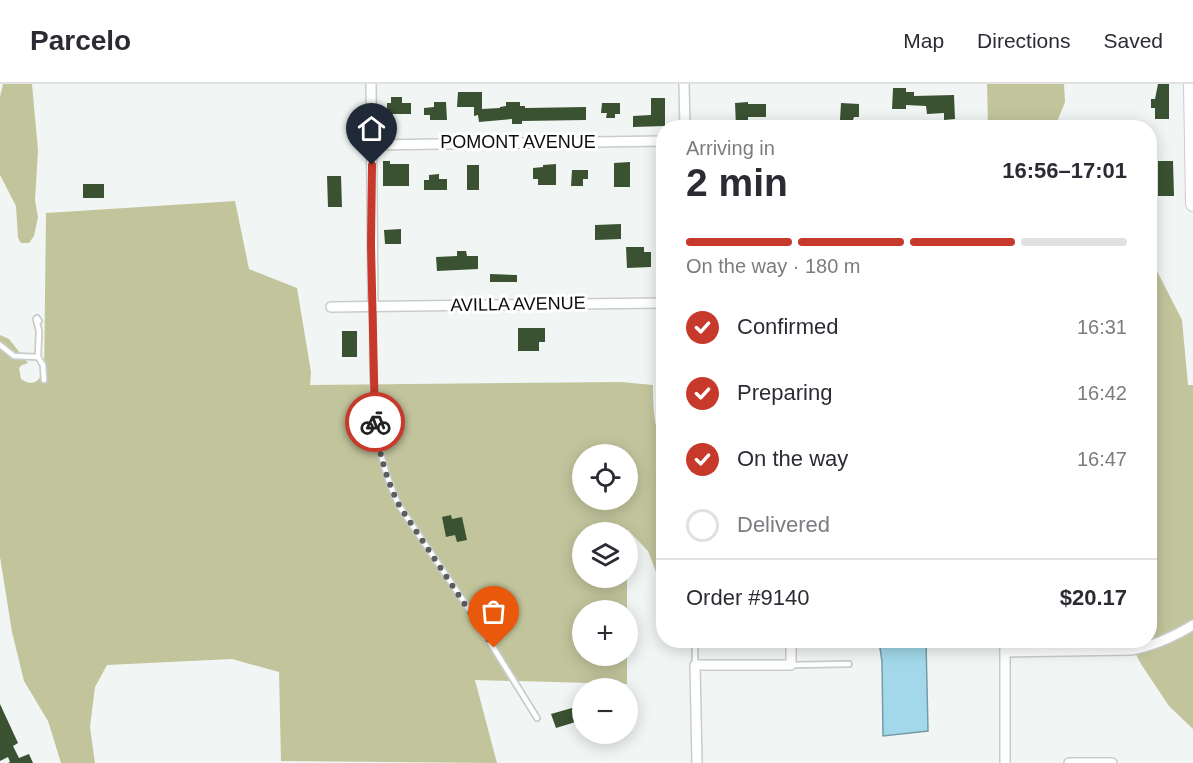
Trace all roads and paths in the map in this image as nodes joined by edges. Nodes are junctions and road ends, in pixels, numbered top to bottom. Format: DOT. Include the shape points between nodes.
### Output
graph roads {
  1 [pos="371,84"];
  2 [pos="684,84"];
  3 [pos="1191,84"];
  4 [pos="685,120"];
  5 [pos="656,141"];
  6 [pos="372,145"];
  7 [pos="1193,204"];
  8 [pos="656,303"];
  9 [pos="374,306"];
  10 [pos="331,307"];
  11 [pos="38,322"];
  12 [pos="0,345"];
  13 [pos="38,357"];
  14 [pos="45,380"];
  15 [pos="1193,625"];
  16 [pos="1157,643"];
  17 [pos="695,648"];
  18 [pos="791,648"];
  19 [pos="1005,648"];
  20 [pos="1138,648"];
  21 [pos="1005,652"];
  22 [pos="791,664"];
  23 [pos="849,664"];
  24 [pos="695,665"];
  25 [pos="537,718"];
  26 [pos="697,763"];
  27 [pos="1005,763"];
  28 [pos="1069,763"];
  29 [pos="1112,763"];
  1 -- 6 [label="street"];
  2 -- 4 [label="street"];
  3 -- 7 [label="street"];
  5 -- 6 [label="street, POMONT AVENUE"];
  6 -- 9 [label="street"];
  8 -- 9 [label="street, AVILLA AVENUE"];
  9 -- 10 [label="street, AVILLA AVENUE"];
  9 -- 25 [label="lane" via="375,416 390,488"];
  11 -- 13 [label="lane"];
  12 -- 13 [label="lane" via="14,356"];
  13 -- 14 [label="lane"];
  15 -- 16 [label="street"];
  17 -- 24 [label="lane"];
  18 -- 22 [label="street"];
  19 -- 21 [label="street"];
  20 -- 21 [label="street"];
  21 -- 27 [label="street"];
  22 -- 23 [label="lane"];
  22 -- 24 [label="street"];
  24 -- 26 [label="street"];
  28 -- 29 [label="street"];
}
